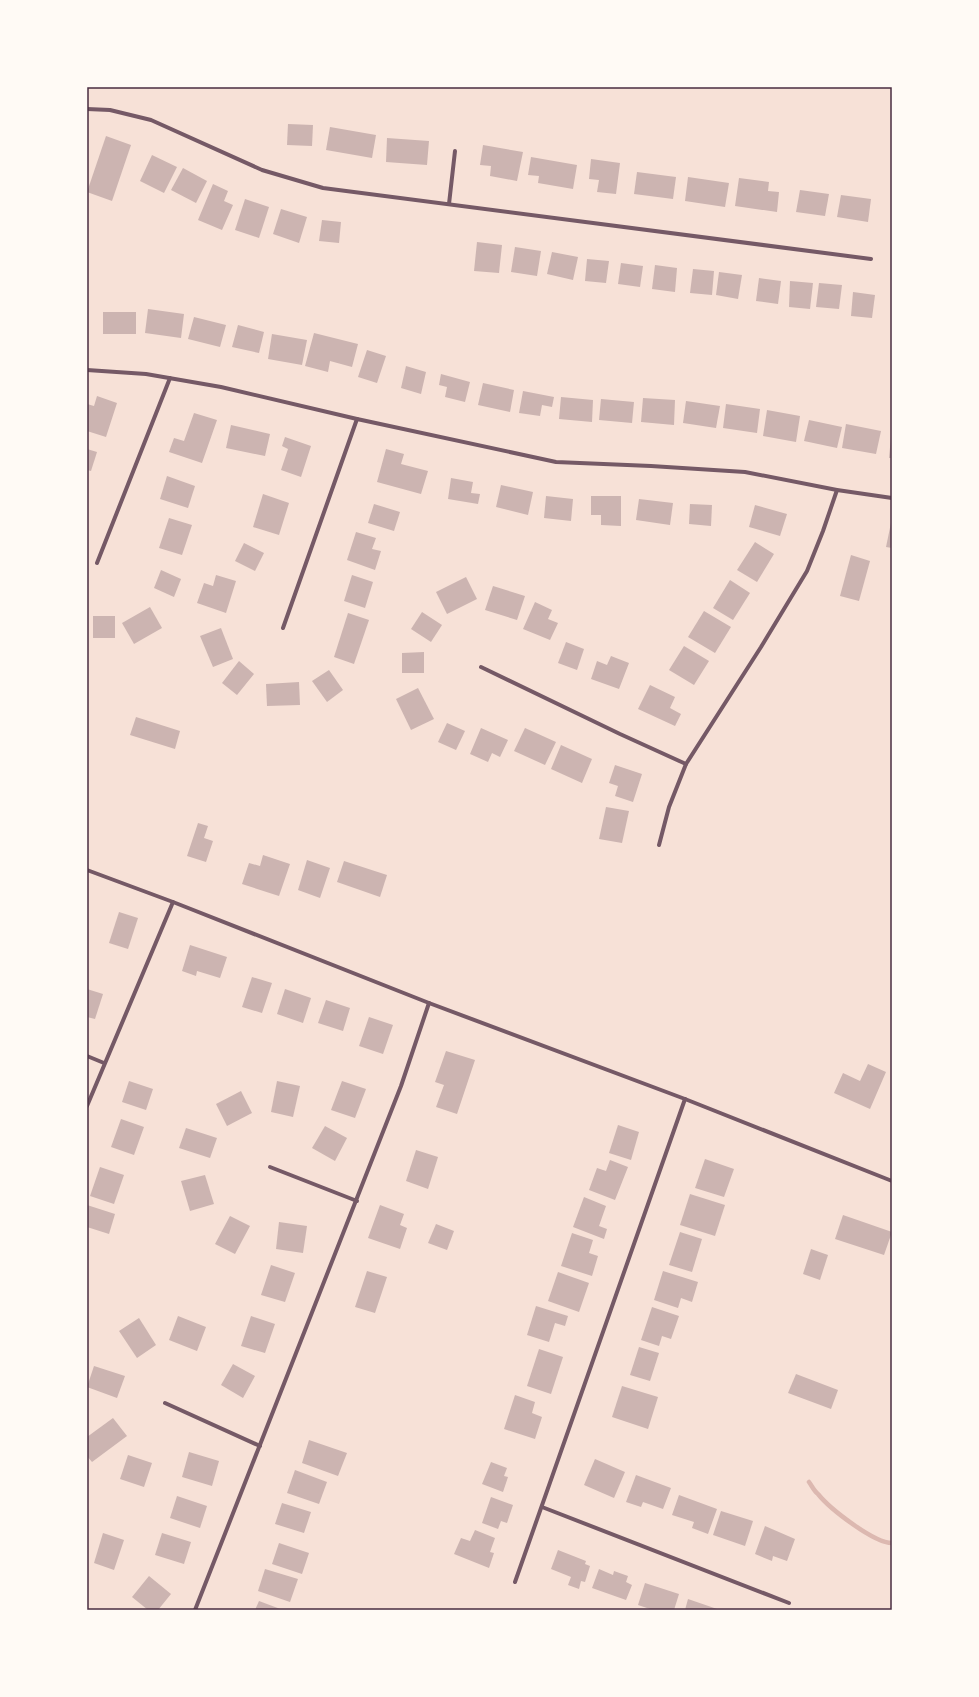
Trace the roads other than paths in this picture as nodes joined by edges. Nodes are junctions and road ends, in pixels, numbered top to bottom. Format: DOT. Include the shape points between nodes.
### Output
graph roads {
  1 [pos="87,109"];
  2 [pos="455,151"];
  3 [pos="449,204"];
  4 [pos="871,259"];
  5 [pos="87,370"];
  6 [pos="170,378"];
  7 [pos="357,419"];
  8 [pos="836,490"];
  9 [pos="892,498"];
  10 [pos="97,563"];
  11 [pos="283,628"];
  12 [pos="481,667"];
  13 [pos="686,764"];
  14 [pos="660,845"];
  15 [pos="87,870"];
  16 [pos="172,902"];
  17 [pos="429,1003"];
  18 [pos="87,1056"];
  19 [pos="104,1063"];
  20 [pos="685,1099"];
  21 [pos="87,1106"];
  22 [pos="270,1168"];
  23 [pos="892,1181"];
  24 [pos="357,1201"];
  25 [pos="165,1403"];
  26 [pos="260,1446"];
  27 [pos="542,1507"];
  28 [pos="515,1582"];
  29 [pos="789,1603"];
  30 [pos="195,1610"];
  1 -- 3 [label="street" via="110,110 151,120 262,170 302,183"];
  2 -- 3 [label="street"];
  3 -- 4 [label="street"];
  5 -- 6 [label="street"];
  6 -- 7 [label="street" via="222,387"];
  6 -- 10 [label="street"];
  7 -- 8 [label="street" via="556,462 745,472"];
  7 -- 11 [label="street"];
  8 -- 9 [label="street"];
  8 -- 13 [label="street" via="807,571"];
  12 -- 13 [label="street"];
  13 -- 14 [label="street" via="669,806"];
  15 -- 16 [label="street"];
  16 -- 17 [label="street"];
  16 -- 19 [label="street"];
  17 -- 20 [label="street"];
  17 -- 24 [label="street" via="401,1086"];
  18 -- 19 [label="street"];
  19 -- 21 [label="street"];
  20 -- 23 [label="street"];
  20 -- 27 [label="street"];
  22 -- 24 [label="street"];
  24 -- 26 [label="street"];
  25 -- 26 [label="street"];
  26 -- 30 [label="street"];
  27 -- 28 [label="street"];
  27 -- 29 [label="street"];
}
